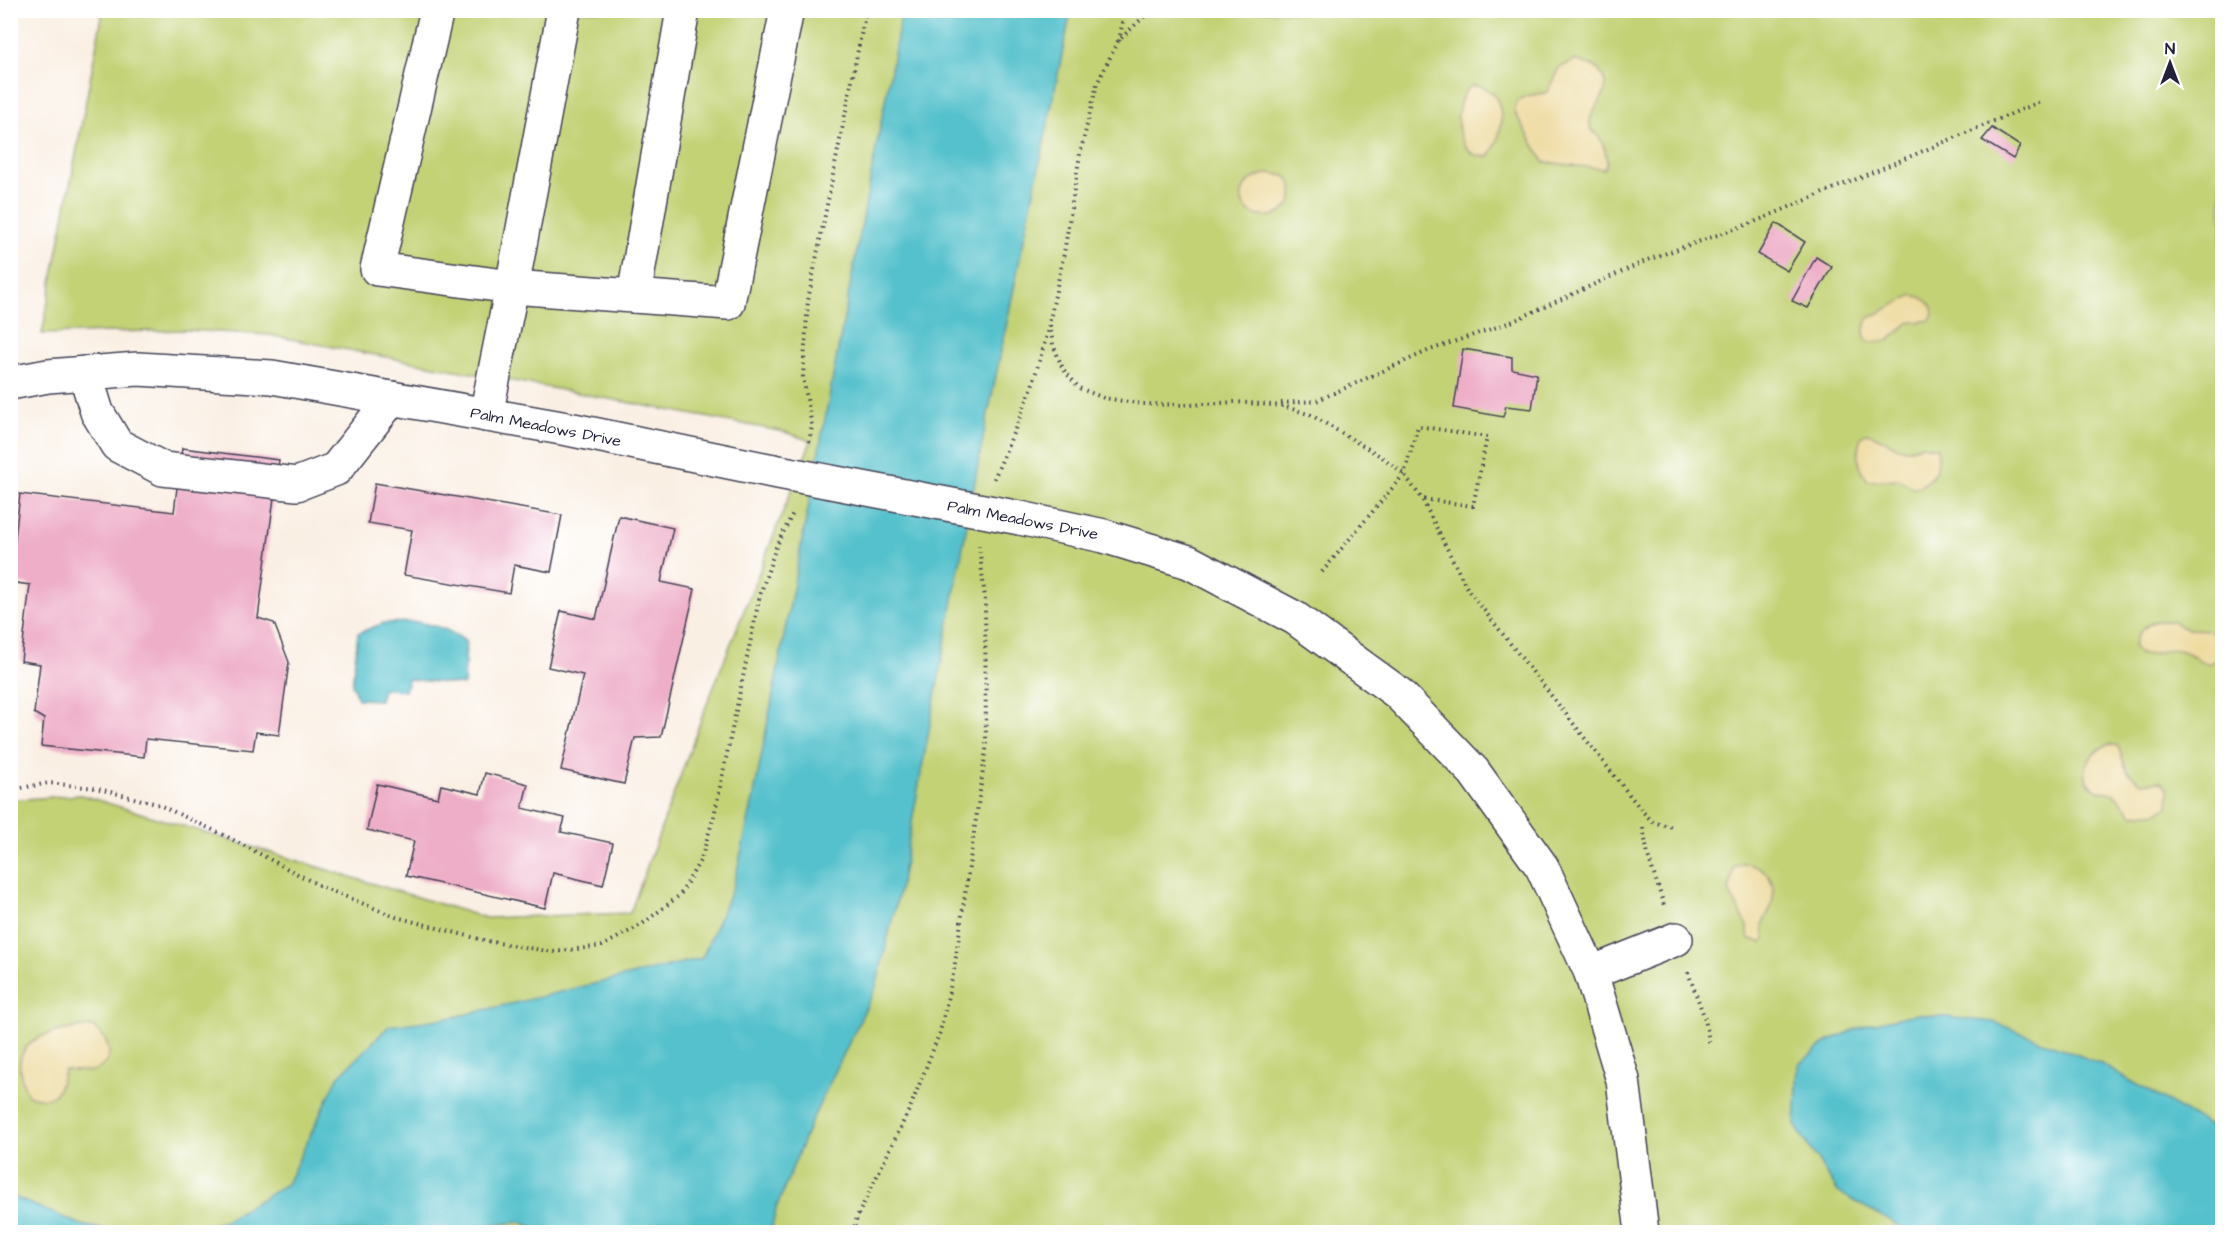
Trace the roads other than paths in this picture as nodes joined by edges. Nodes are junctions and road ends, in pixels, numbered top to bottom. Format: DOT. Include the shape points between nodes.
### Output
graph roads {
  1 [pos="437,10"];
  2 [pos="564,10"];
  3 [pos="683,10"];
  4 [pos="787,10"];
  5 [pos="512,287"];
  6 [pos="634,296"];
  7 [pos="85,373"];
  8 [pos="10,383"];
  9 [pos="392,398"];
  10 [pos="486,415"];
  11 [pos="1676,939"];
  12 [pos="1591,973"];
  13 [pos="1642,1233"];
  1 -- 5 [label="street" via="377,269"];
  2 -- 5 [label="street"];
  3 -- 6 [label="street"];
  4 -- 6 [label="street" via="728,303"];
  5 -- 6 [label="street"];
  5 -- 10 [label="street"];
  7 -- 8 [label="street, Palm Meadows Drive"];
  7 -- 9 [label="street, Palm Meadows Drive" via="138,369 272,377"];
  7 -- 9 [label="street" via="97,412 117,446 163,469 297,484 336,469"];
  9 -- 10 [label="street, Palm Meadows Drive"];
  10 -- 12 [label="street, Palm Meadows Drive, bridge" via="1020,518 1104,536 1189,562 1295,618 1398,693 1474,772 1542,867"];
  11 -- 12 [label="street"];
  12 -- 13 [label="street, Palm Meadows Drive" via="1623,1080"];
}
